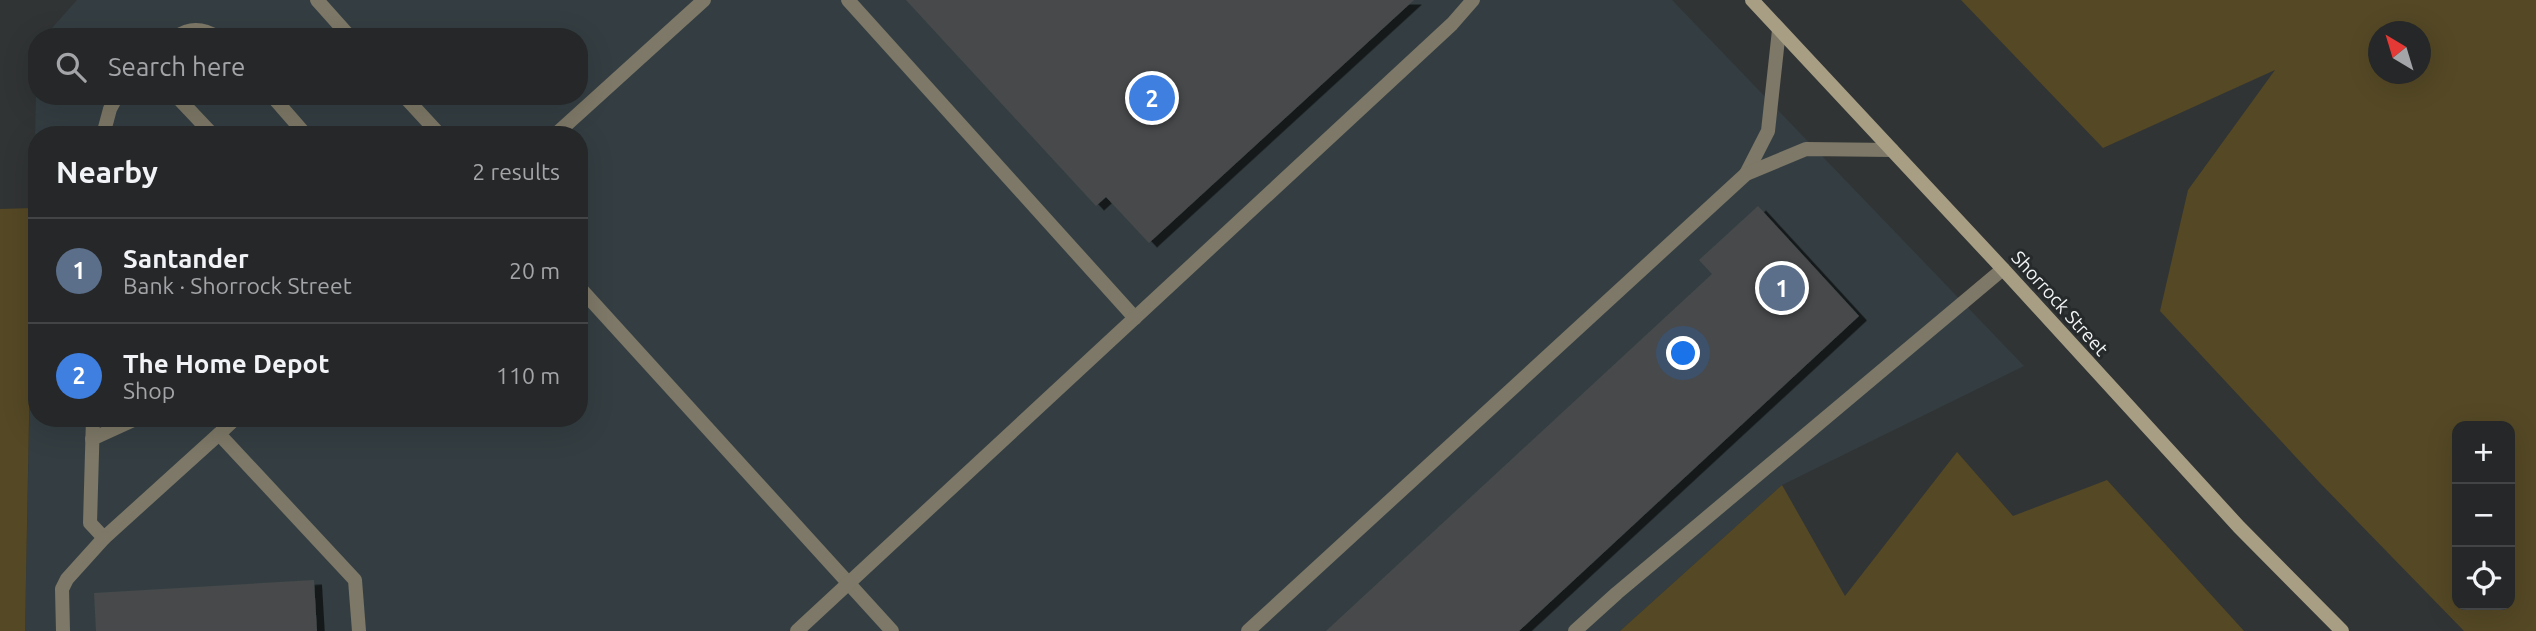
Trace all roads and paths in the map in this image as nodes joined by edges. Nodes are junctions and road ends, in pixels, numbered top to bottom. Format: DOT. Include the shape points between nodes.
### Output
graph roads {
  1 [pos="317,0"];
  2 [pos="704,0"];
  3 [pos="848,0"];
  4 [pos="1473,0"];
  5 [pos="1752,0"];
  6 [pos="342,28"];
  7 [pos="1779,30"];
  8 [pos="112,105"];
  9 [pos="186,105"];
  10 [pos="280,105"];
  11 [pos="412,105"];
  12 [pos="105,126"];
  13 [pos="205,126"];
  14 [pos="298,126"];
  15 [pos="432,126"];
  16 [pos="565,126"];
  17 [pos="1892,150"];
  18 [pos="1746,174"];
  19 [pos="2003,269"];
  20 [pos="588,297"];
  21 [pos="1135,318"];
  22 [pos="93,427"];
  23 [pos="118,427"];
  24 [pos="226,427"];
  25 [pos="219,434"];
  26 [pos="92,439"];
  27 [pos="104,538"];
  28 [pos="848,583"];
  29 [pos="63,631"];
  30 [pos="359,631"];
  31 [pos="797,631"];
  32 [pos="892,631"];
  33 [pos="1248,631"];
  34 [pos="1575,631"];
  35 [pos="2342,631"];
  1 -- 6 [label="lane"];
  2 -- 16 [label="lane"];
  3 -- 21 [label="lane"];
  4 -- 21 [label="lane"];
  5 -- 7 [label="main road, Shorrock Street"];
  7 -- 17 [label="main road, Shorrock Street"];
  7 -- 18 [label="lane" via="1768,131"];
  8 -- 12 [label="lane"];
  9 -- 13 [label="lane"];
  10 -- 14 [label="lane"];
  11 -- 15 [label="lane"];
  17 -- 18 [label="lane" via="1806,149"];
  17 -- 19 [label="main road, Shorrock Street"];
  18 -- 33 [label="lane"];
  19 -- 34 [label="lane"];
  19 -- 35 [label="main road, Shorrock Street" via="2218,505"];
  20 -- 28 [label="lane"];
  21 -- 28 [label="lane"];
  22 -- 26 [label="lane"];
  23 -- 26 [label="lane"];
  24 -- 25 [label="lane"];
  25 -- 27 [label="lane"];
  25 -- 30 [label="lane" via="355,580"];
  26 -- 27 [label="lane" via="90,523"];
  27 -- 29 [label="lane" via="62,589"];
  28 -- 31 [label="lane"];
  28 -- 32 [label="lane"];
}
